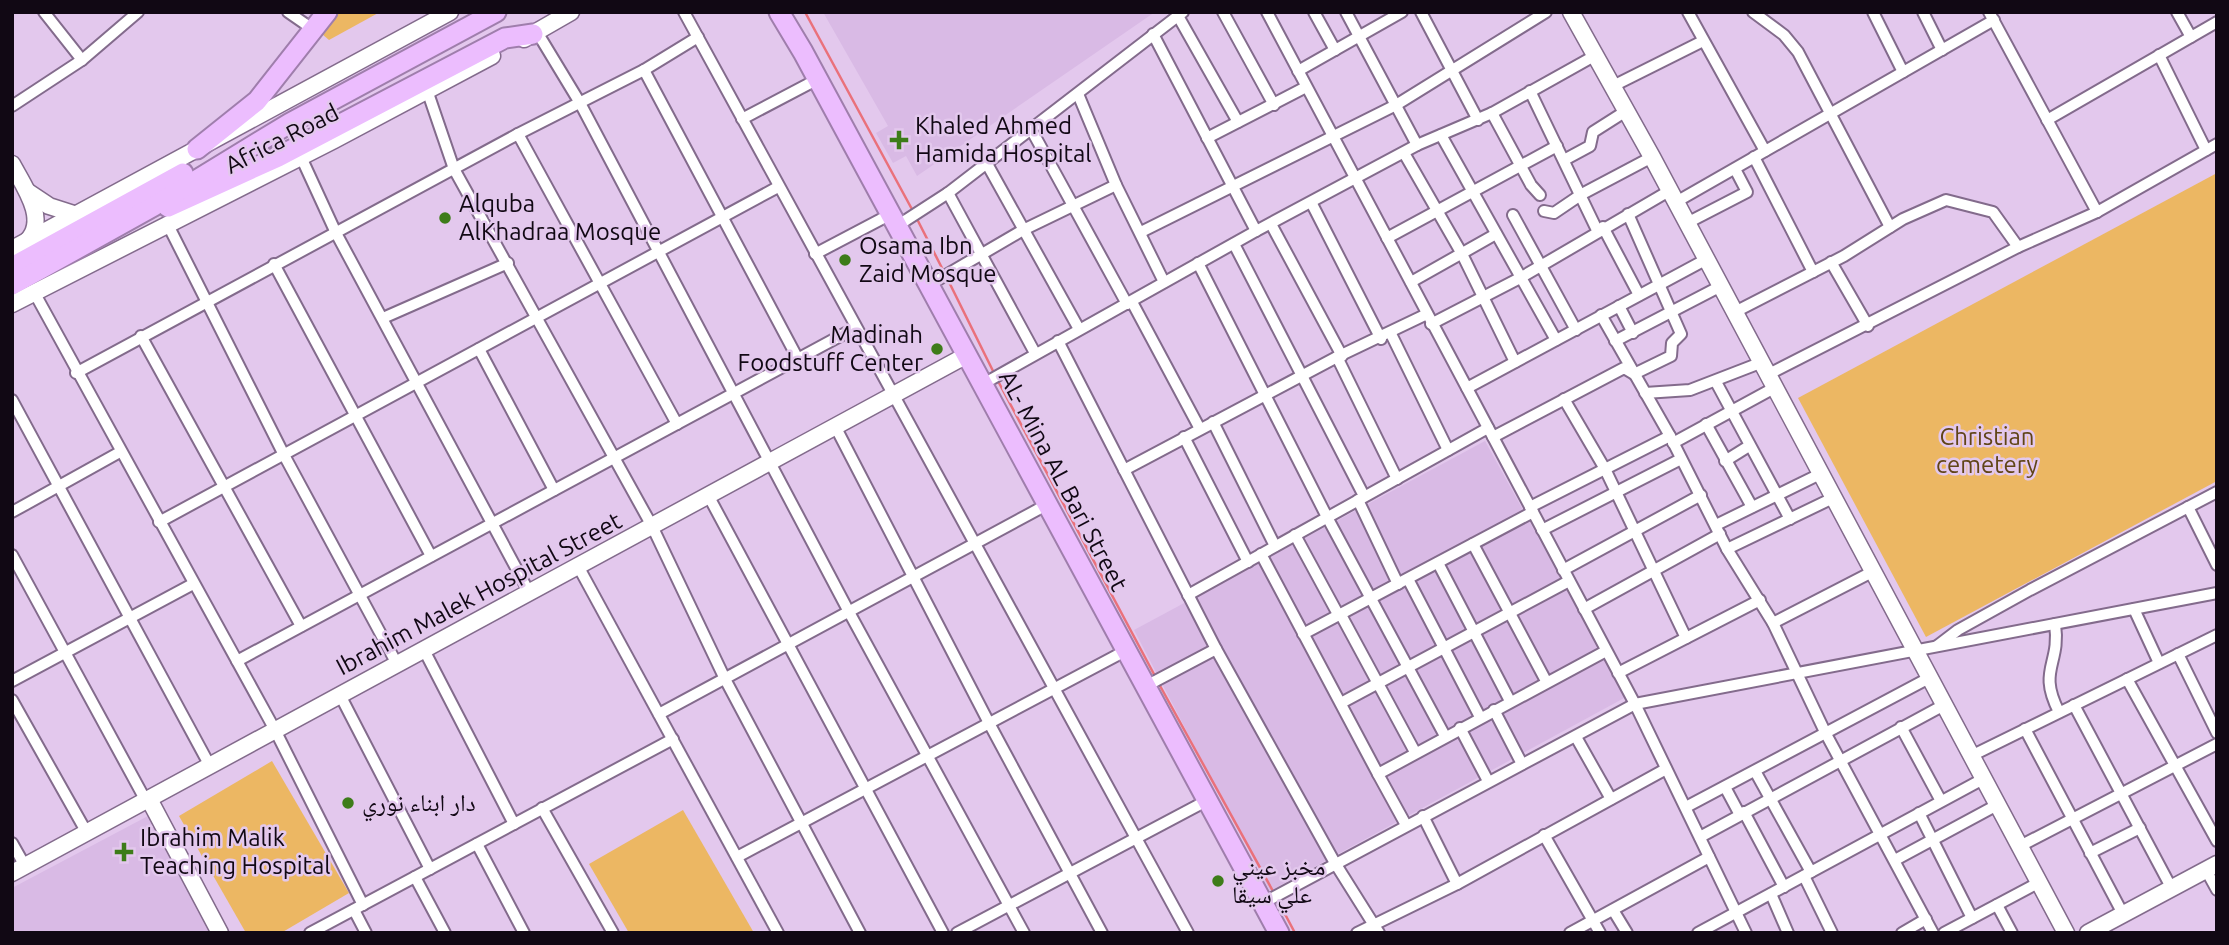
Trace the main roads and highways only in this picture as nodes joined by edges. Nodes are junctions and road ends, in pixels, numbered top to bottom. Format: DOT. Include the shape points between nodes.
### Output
graph roads {
  1 [pos="327,12"];
  2 [pos="474,12"];
  3 [pos="496,12"];
  4 [pos="779,12"];
  5 [pos="788,12"];
  6 [pos="535,33"];
  7 [pos="803,52"];
  8 [pos="401,58"];
  9 [pos="197,149"];
  10 [pos="127,221"];
  11 [pos="12,267"];
  12 [pos="12,285"];
  13 [pos="1279,933"];
  1 -- 9 [label="highway" via="257,101"];
  2 -- 8 [label="highway, Africa Road"];
  3 -- 8 [label="highway, Africa Road"];
  4 -- 7 [label="highway"];
  5 -- 7 [label="highway"];
  6 -- 10 [label="highway" via="505,38 187,201"];
  7 -- 13 [label="highway, AL- Mina AL Bari Street"];
  8 -- 10 [label="highway, Africa Road"];
  8 -- 11 [label="highway, Africa Road"];
  10 -- 12 [label="highway, Africa Road"];
}
